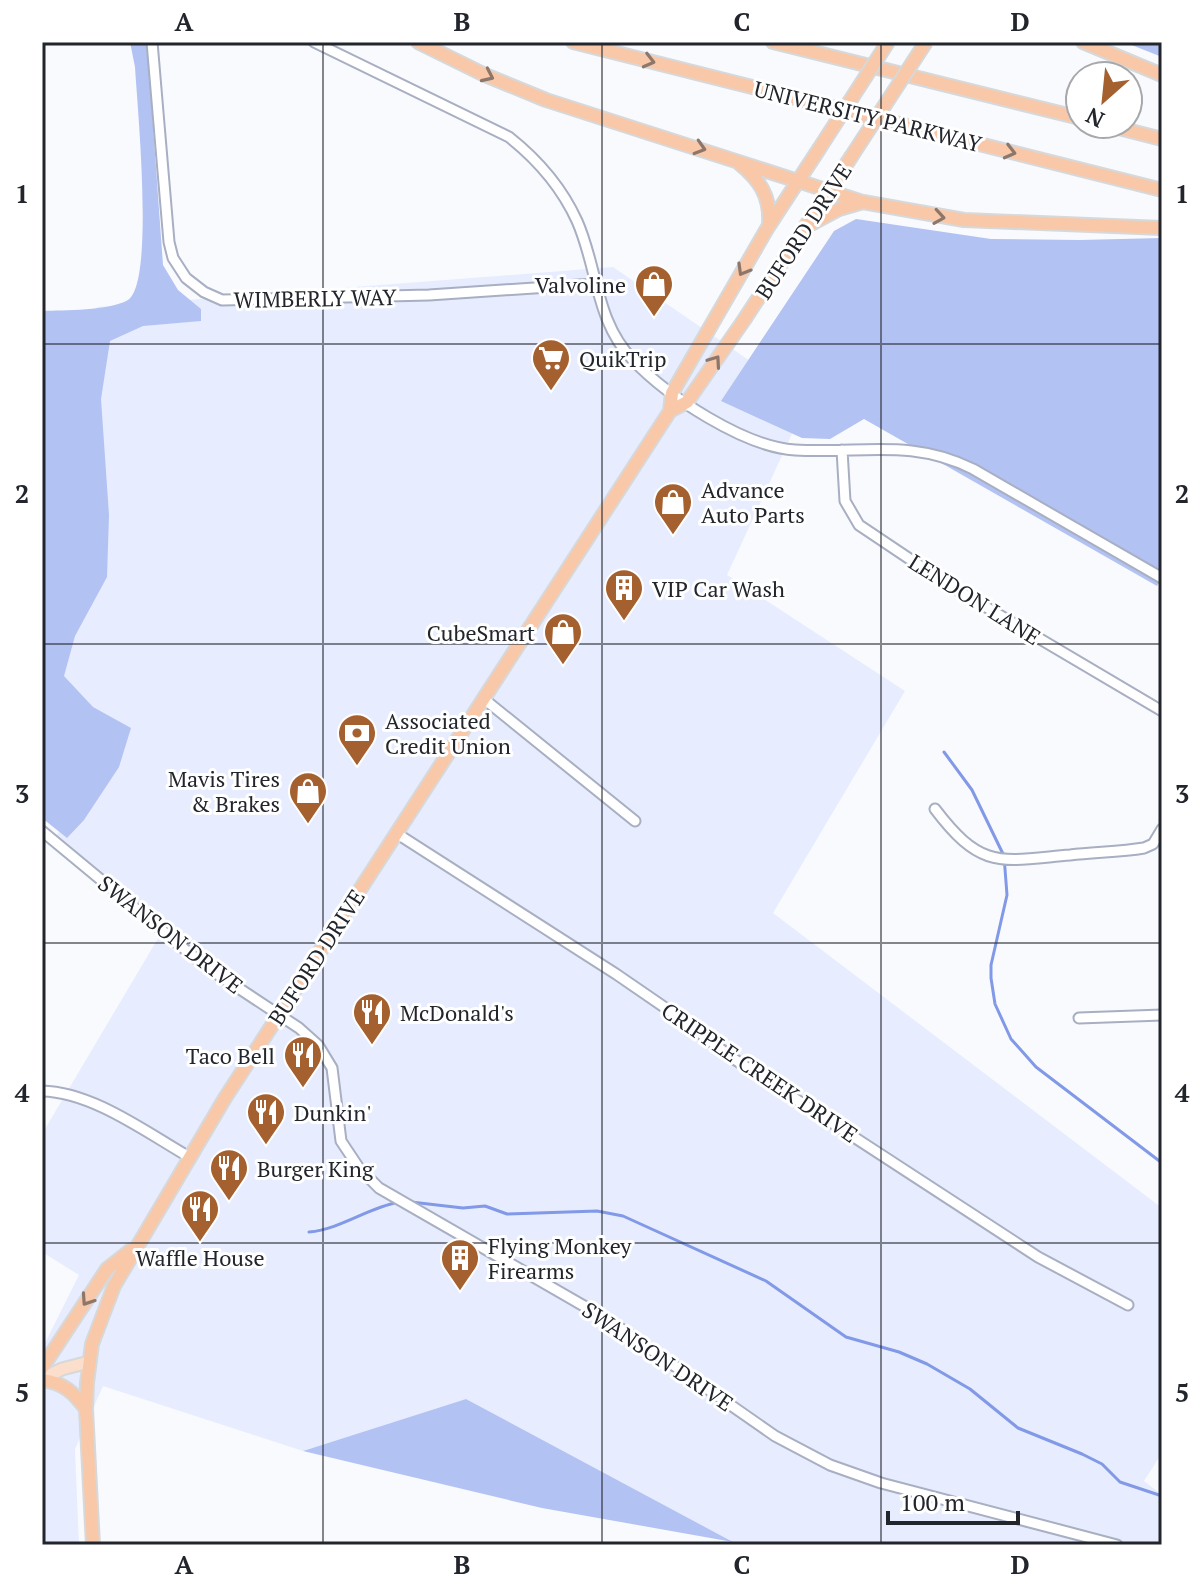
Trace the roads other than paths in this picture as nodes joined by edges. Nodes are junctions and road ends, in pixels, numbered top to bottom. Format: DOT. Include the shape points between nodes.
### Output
graph roads {
  1 [pos="152,42"];
  2 [pos="314,42"];
  3 [pos="418,42"];
  4 [pos="573,42"];
  5 [pos="773,42"];
  6 [pos="888,42"];
  7 [pos="926,42"];
  8 [pos="1083,42"];
  9 [pos="1162,75"];
  10 [pos="1064,114"];
  11 [pos="733,159"];
  12 [pos="798,180"];
  13 [pos="831,190"];
  14 [pos="1162,190"];
  15 [pos="863,202"];
  16 [pos="768,227"];
  17 [pos="807,227"];
  18 [pos="1162,228"];
  19 [pos="594,284"];
  20 [pos="672,393"];
  21 [pos="687,402"];
  22 [pos="670,411"];
  23 [pos="842,450"];
  24 [pos="1162,578"];
  25 [pos="484,699"];
  26 [pos="1162,711"];
  27 [pos="935,809"];
  28 [pos="635,821"];
  29 [pos="1162,829"];
  30 [pos="42,831"];
  31 [pos="396,833"];
  32 [pos="279,1014"];
  33 [pos="1162,1015"];
  34 [pos="1079,1018"];
  35 [pos="42,1091"];
  36 [pos="191,1158"];
  37 [pos="139,1243"];
  38 [pos="1128,1305"];
  39 [pos="89,1362"];
  40 [pos="42,1368"];
  41 [pos="42,1380"];
  42 [pos="86,1409"];
  43 [pos="93,1545"];
  44 [pos="1117,1545"];
  1 -- 19 [label="street, WIMBERLY WAY" via="169,242 179,268 204,292 222,300 324,300"];
  2 -- 19 [label="street" via="509,137 562,193 578,223"];
  3 -- 11 [label="highway, one-way" via="526,92"];
  4 -- 14 [label="highway, UNIVERSITY PARKWAY, one-way"];
  5 -- 10 [label="highway"];
  6 -- 12 [label="highway, BUFORD DRIVE, bridge"];
  7 -- 13 [label="highway, BUFORD DRIVE, bridge"];
  8 -- 9 [label="highway"];
  11 -- 12 [label="highway"];
  11 -- 16 [label="highway" via="765,193"];
  12 -- 13 [label="highway"];
  12 -- 16 [label="highway, BUFORD DRIVE"];
  13 -- 15 [label="highway"];
  13 -- 17 [label="highway, BUFORD DRIVE"];
  15 -- 17 [label="highway"];
  15 -- 18 [label="highway, one-way" via="964,220"];
  16 -- 20 [label="highway, BUFORD DRIVE, one-way"];
  21 -- 17 [label="highway, BUFORD DRIVE, one-way"];
  19 -- 20 [label="street" via="621,345"];
  20 -- 21 [label="street"];
  20 -- 22 [label="highway, BUFORD DRIVE"];
  21 -- 22 [label="highway, BUFORD DRIVE"];
  21 -- 23 [label="street" via="767,446"];
  22 -- 25 [label="highway, BUFORD DRIVE"];
  23 -- 24 [label="street" via="920,450 959,462"];
  23 -- 26 [label="street, LENDON LANE" via="845,501 859,525 947,584"];
  25 -- 28 [label="street"];
  25 -- 31 [label="highway, BUFORD DRIVE"];
  27 -- 29 [label="street" via="955,835 977,851 1005,861 1144,848"];
  30 -- 32 [label="street, SWANSON DRIVE" via="205,966"];
  31 -- 32 [label="highway, BUFORD DRIVE"];
  31 -- 38 [label="street, CRIPPLE CREEK DRIVE" via="1014,1241"];
  32 -- 36 [label="highway, BUFORD DRIVE"];
  32 -- 44 [label="street, SWANSON DRIVE" via="318,1045 332,1068 341,1141 379,1188 610,1321 775,1436 830,1465"];
  33 -- 34 [label="street"];
  35 -- 36 [label="street" via="72,1094"];
  36 -- 37 [label="highway, BUFORD DRIVE"];
  37 -- 39 [label="highway, BUFORD DRIVE" via="103,1313"];
  37 -- 40 [label="highway, one-way" via="107,1269"];
  39 -- 41 [label="main road"];
  39 -- 42 [label="highway, BUFORD DRIVE"];
  41 -- 42 [label="highway" via="67,1387"];
  42 -- 43 [label="highway, BUFORD DRIVE"];
}
